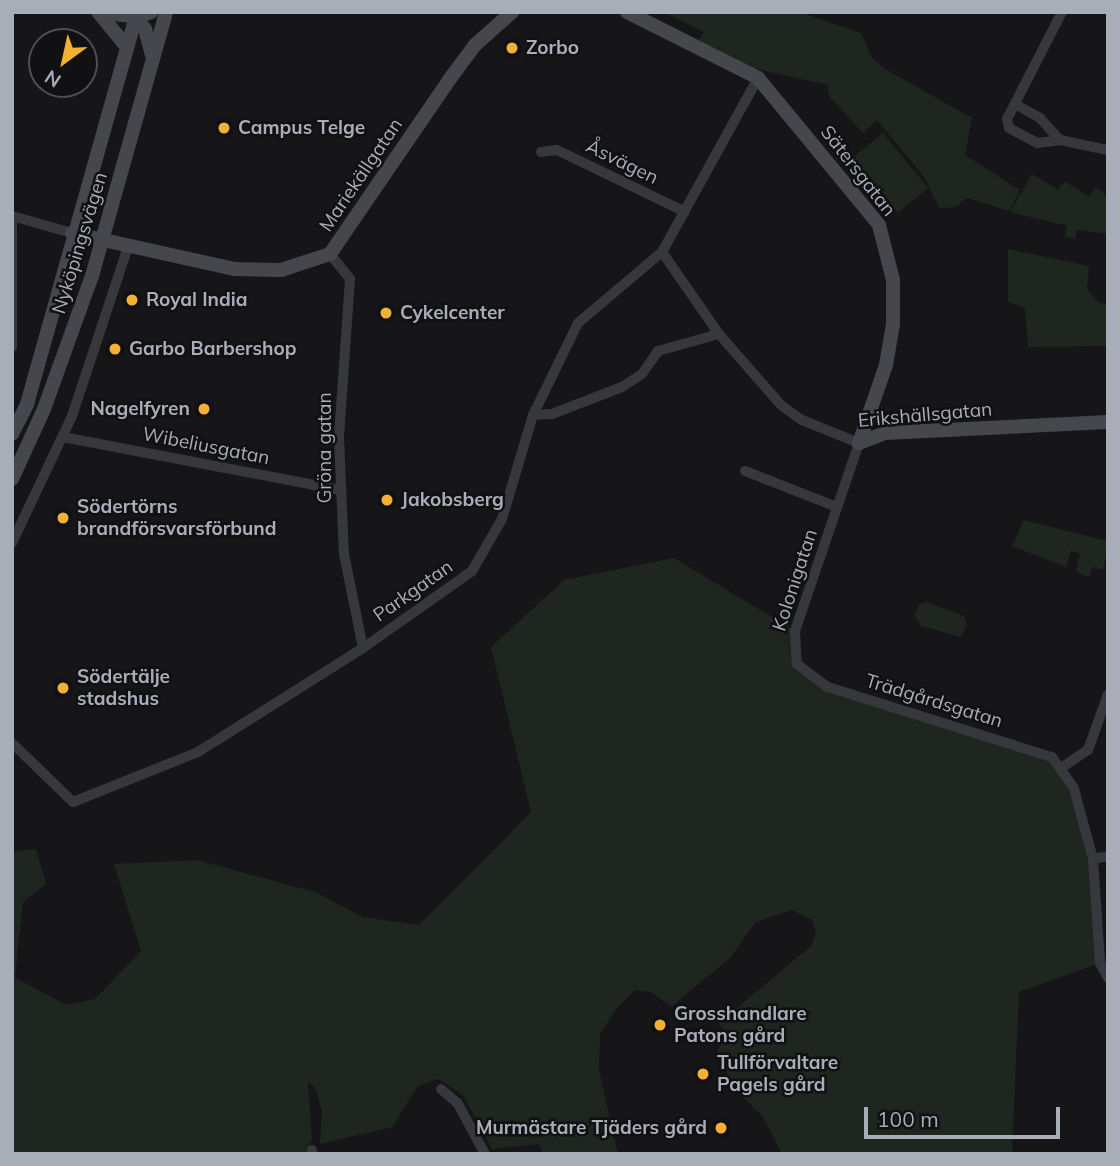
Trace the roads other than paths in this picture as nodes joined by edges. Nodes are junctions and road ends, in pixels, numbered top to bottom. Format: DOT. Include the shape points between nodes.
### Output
graph roads {
  1 [pos="98,12"];
  2 [pos="151,12"];
  3 [pos="166,12"];
  4 [pos="512,12"];
  5 [pos="627,12"];
  6 [pos="1062,12"];
  7 [pos="134,14"];
  8 [pos="126,46"];
  9 [pos="153,60"];
  10 [pos="758,78"];
  11 [pos="1015,104"];
  12 [pos="1060,139"];
  13 [pos="1108,149"];
  14 [pos="541,152"];
  15 [pos="685,212"];
  16 [pos="12,216"];
  17 [pos="12,223"];
  18 [pos="72,233"];
  19 [pos="103,241"];
  20 [pos="128,247"];
  21 [pos="662,252"];
  22 [pos="330,254"];
  23 [pos="719,334"];
  24 [pos="12,347"];
  25 [pos="533,415"];
  26 [pos="1108,422"];
  27 [pos="12,435"];
  28 [pos="63,437"];
  29 [pos="859,443"];
  30 [pos="745,471"];
  31 [pos="12,479"];
  32 [pos="341,490"];
  33 [pos="836,507"];
  34 [pos="12,543"];
  35 [pos="363,648"];
  36 [pos="797,664"];
  37 [pos="1108,694"];
  38 [pos="12,743"];
  39 [pos="1061,768"];
  40 [pos="1108,856"];
  41 [pos="1093,859"];
  42 [pos="1108,978"];
  43 [pos="441,1089"];
  44 [pos="485,1154"];
  1 -- 7 [label="street"];
  1 -- 8 [label="street"];
  2 -- 7 [label="street"];
  3 -- 9 [label="street, Nyköpingsvägen"];
  4 -- 22 [label="street, Mariekällgatan" via="475,45 449,79"];
  5 -- 10 [label="street, Sätersgatan"];
  6 -- 11 [label="street"];
  7 -- 8 [label="street, Nyköpingsvägen"];
  7 -- 9 [label="street" via="150,42"];
  8 -- 18 [label="street, Nyköpingsvägen"];
  9 -- 19 [label="street, Nyköpingsvägen"];
  10 -- 15 [label="street, Parkgatan"];
  10 -- 29 [label="street, Sätersgatan" via="832,164 884,237 895,300 893,324 886,365"];
  11 -- 12 [label="street" via="1040,118"];
  11 -- 12 [label="street" via="1007,119 1009,128 1037,143"];
  12 -- 13 [label="street"];
  14 -- 15 [label="street, Åsvägen" via="557,150"];
  15 -- 21 [label="street, Parkgatan"];
  16 -- 18 [label="street"];
  17 -- 24 [label="street"];
  18 -- 19 [label="street, Mariekällgatan"];
  18 -- 27 [label="street, Nyköpingsvägen" via="27,404"];
  19 -- 20 [label="street, Mariekällgatan"];
  19 -- 31 [label="street, Nyköpingsvägen" via="44,409"];
  20 -- 22 [label="street, Mariekällgatan" via="235,269 281,270"];
  20 -- 28 [label="street"];
  21 -- 23 [label="street, Erikshällsgatan"];
  21 -- 25 [label="street, Parkgatan" via="578,323"];
  22 -- 32 [label="street, Gröna gatan" via="350,279 339,437"];
  23 -- 25 [label="street" via="658,351 642,374 622,387 552,414"];
  23 -- 29 [label="street, Erikshällsgatan" via="791,413"];
  25 -- 35 [label="street, Parkgatan" via="502,519 472,571"];
  26 -- 29 [label="street, Erikshällsgatan" via="886,433"];
  28 -- 32 [label="street, Wibeliusgatan"];
  28 -- 34 [label="street"];
  29 -- 33 [label="street, Kolonigatan"];
  30 -- 33 [label="street"];
  32 -- 35 [label="street, Gröna gatan" via="344,554"];
  33 -- 36 [label="street, Kolonigatan" via="792,641"];
  35 -- 38 [label="street, Parkgatan" via="198,752 73,802"];
  36 -- 39 [label="street, Trädgårdsgatan" via="828,687 1052,757"];
  37 -- 39 [label="street" via="1088,750"];
  39 -- 41 [label="street" via="1074,789"];
  40 -- 41 [label="street"];
  41 -- 42 [label="street" via="1100,963"];
  43 -- 44 [label="street" via="464,1112"];
}
